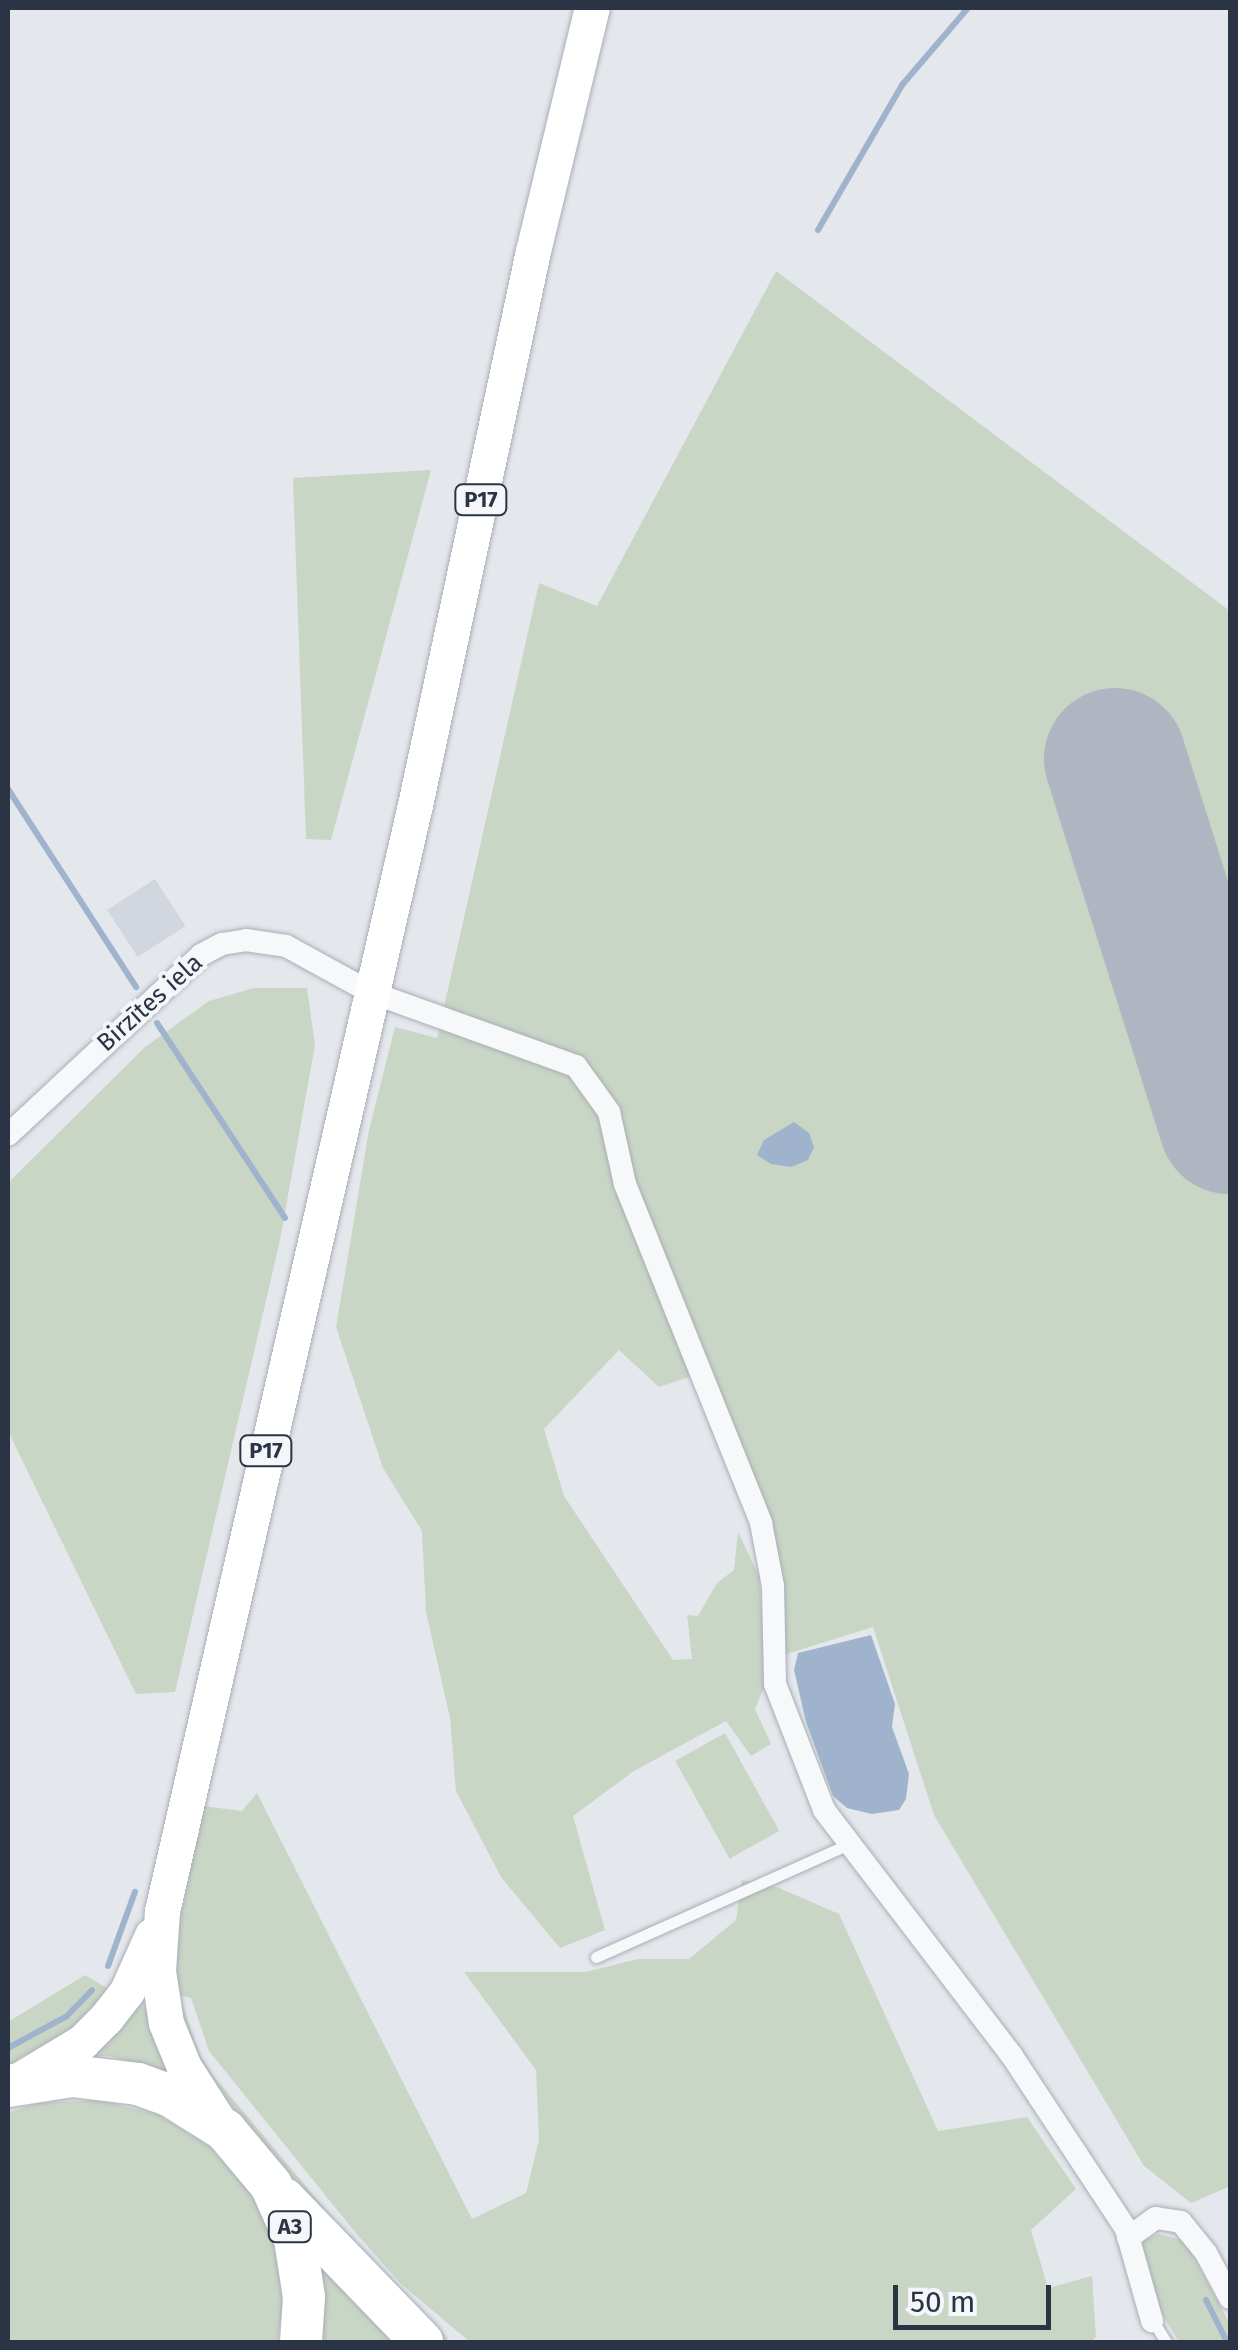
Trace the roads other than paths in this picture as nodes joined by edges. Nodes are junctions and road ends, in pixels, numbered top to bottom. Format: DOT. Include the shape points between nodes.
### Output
graph roads {
  1 [pos="592,8"];
  2 [pos="370,992"];
  3 [pos="8,1136"];
  4 [pos="850,1844"];
  5 [pos="162,1911"];
  6 [pos="596,1956"];
  7 [pos="8,2086"];
  8 [pos="224,2130"];
  9 [pos="271,2185"];
  10 [pos="1128,2238"];
  11 [pos="1230,2298"];
  12 [pos="1152,2320"];
  13 [pos="300,2342"];
  14 [pos="422,2342"];
  15 [pos="1166,2342"];
  1 -- 2 [label="main road, P17"];
  2 -- 3 [label="street, Birzītes iela" via="286,946 222,944 201,955"];
  2 -- 4 [label="street, Birzītes iela" via="576,1066 609,1112 624,1184 761,1523 773,1586 776,1684 824,1810"];
  2 -- 5 [label="main road, P17"];
  4 -- 6 [label="lane"];
  4 -- 10 [label="street, Birzītes iela" via="1012,2056"];
  5 -- 7 [label="main road, P17" via="138,1969 106,2018 82,2042"];
  5 -- 8 [label="main road, P17" via="158,1971 166,2023 184,2067"];
  7 -- 8 [label="highway, A3" via="72,2076 138,2084"];
  8 -- 9 [label="highway, A3"];
  9 -- 13 [label="highway, A3" via="302,2268"];
  9 -- 14 [label="highway, A3"];
  10 -- 11 [label="street" via="1156,2218 1181,2222"];
  10 -- 12 [label="street, Birzītes iela"];
  12 -- 15 [label="lane"];
}
